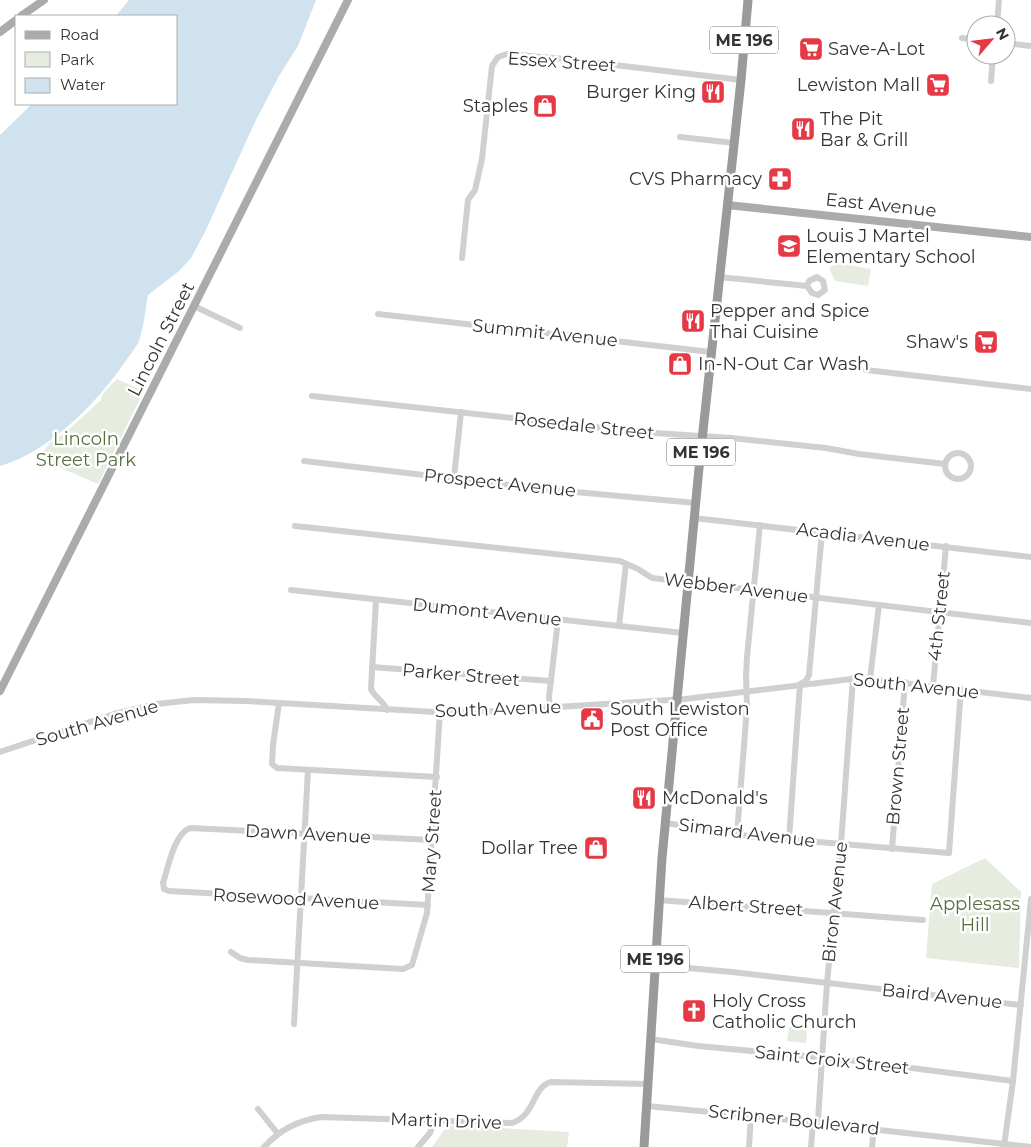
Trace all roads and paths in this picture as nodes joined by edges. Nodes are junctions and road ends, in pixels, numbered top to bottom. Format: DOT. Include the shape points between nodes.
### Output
graph roads {
  1 [pos="44,0"];
  2 [pos="348,0"];
  3 [pos="748,0"];
  4 [pos="999,0"];
  5 [pos="22,15"];
  6 [pos="998,15"];
  7 [pos="15,21"];
  8 [pos="0,32"];
  9 [pos="962,38"];
  10 [pos="966,39"];
  11 [pos="1016,44"];
  12 [pos="1031,46"];
  13 [pos="992,65"];
  14 [pos="741,80"];
  15 [pos="991,81"];
  16 [pos="680,137"];
  17 [pos="734,143"];
  18 [pos="727,204"];
  19 [pos="1031,237"];
  20 [pos="462,258"];
  21 [pos="719,277"];
  22 [pos="807,286"];
  23 [pos="194,306"];
  24 [pos="378,314"];
  25 [pos="240,328"];
  26 [pos="711,352"];
  27 [pos="866,370"];
  28 [pos="1031,389"];
  29 [pos="312,396"];
  30 [pos="461,412"];
  31 [pos="702,436"];
  32 [pos="304,461"];
  33 [pos="945,464"];
  34 [pos="454,478"];
  35 [pos="696,503"];
  36 [pos="694,518"];
  37 [pos="760,524"];
  38 [pos="295,526"];
  39 [pos="822,532"];
  40 [pos="946,546"];
  41 [pos="1031,557"];
  42 [pos="626,564"];
  43 [pos="688,582"];
  44 [pos="291,590"];
  45 [pos="754,590"];
  46 [pos="816,597"];
  47 [pos="376,600"];
  48 [pos="880,605"];
  49 [pos="940,612"];
  50 [pos="558,620"];
  51 [pos="1031,623"];
  52 [pos="620,626"];
  53 [pos="684,633"];
  54 [pos="372,667"];
  55 [pos="852,678"];
  56 [pos="870,678"];
  57 [pos="551,681"];
  58 [pos="905,682"];
  59 [pos="800,684"];
  60 [pos="932,686"];
  61 [pos="962,689"];
  62 [pos="0,691"];
  63 [pos="746,691"];
  64 [pos="1031,698"];
  65 [pos="678,699"];
  66 [pos="279,703"];
  67 [pos="550,708"];
  68 [pos="388,710"];
  69 [pos="440,712"];
  70 [pos="0,752"];
  71 [pos="308,770"];
  72 [pos="437,777"];
  73 [pos="665,823"];
  74 [pos="304,833"];
  75 [pos="737,834"];
  76 [pos="432,840"];
  77 [pos="789,840"];
  78 [pos="841,844"];
  79 [pos="892,849"];
  80 [pos="164,889"];
  81 [pos="301,899"];
  82 [pos="1031,899"];
  83 [pos="658,900"];
  84 [pos="428,905"];
  85 [pos="833,913"];
  86 [pos="923,920"];
  87 [pos="231,952"];
  88 [pos="1028,957"];
  89 [pos="297,963"];
  90 [pos="655,965"];
  91 [pos="827,983"];
  92 [pos="1021,1005"];
  93 [pos="294,1024"];
  94 [pos="651,1039"];
  95 [pos="822,1058"];
  96 [pos="1013,1081"];
  97 [pos="648,1084"];
  98 [pos="647,1106"];
  99 [pos="258,1109"];
  100 [pos="751,1116"];
  101 [pos="434,1120"];
  102 [pos="813,1122"];
  103 [pos="874,1129"];
  104 [pos="278,1134"];
  105 [pos="1004,1145"];
  106 [pos="264,1147"];
  107 [pos="418,1147"];
  108 [pos="644,1147"];
  109 [pos="749,1147"];
  110 [pos="811,1147"];
  111 [pos="872,1147"];
  112 [pos="1031,1147"];
  1 -- 5 [label="main road"];
  2 -- 23 [label="main road, Lincoln Street"];
  3 -- 14 [label="highway, ME 196"];
  4 -- 6 [label="street"];
  7 -- 8 [label="main road"];
  9 -- 10 [label="street"];
  11 -- 12 [label="street"];
  13 -- 15 [label="street"];
  14 -- 17 [label="highway, ME 196"];
  14 -- 20 [label="street, Essex Street" via="564,59 507,54 498,57 492,66 482,159 475,190 468,200"];
  16 -- 17 [label="street"];
  17 -- 18 [label="highway, ME 196"];
  18 -- 19 [label="main road, East Avenue"];
  18 -- 21 [label="highway, ME 196"];
  21 -- 22 [label="street"];
  21 -- 26 [label="highway, ME 196"];
  23 -- 25 [label="street"];
  23 -- 62 [label="main road, Lincoln Street"];
  24 -- 26 [label="street, Summit Avenue"];
  26 -- 31 [label="highway, ME 196"];
  27 -- 28 [label="street"];
  29 -- 30 [label="street, Rosedale Street"];
  30 -- 31 [label="street, Rosedale Street"];
  30 -- 34 [label="street"];
  31 -- 33 [label="street, Rosedale Street"];
  31 -- 35 [label="highway, ME 196"];
  32 -- 34 [label="street, Prospect Avenue"];
  33 -- 33 [label="street" via="949,476 956,479 964,478 971,468 970,460 960,452 948,457"];
  34 -- 35 [label="street, Prospect Avenue"];
  35 -- 36 [label="highway, ME 196"];
  36 -- 37 [label="street, Acadia Avenue"];
  36 -- 43 [label="highway, ME 196"];
  37 -- 39 [label="street, Acadia Avenue"];
  37 -- 45 [label="street"];
  38 -- 42 [label="street, Webber Avenue"];
  39 -- 40 [label="street, Acadia Avenue"];
  39 -- 46 [label="street"];
  40 -- 41 [label="street, Acadia Avenue"];
  40 -- 49 [label="street, 4th Street"];
  42 -- 43 [label="street, Webber Avenue" via="652,578"];
  42 -- 52 [label="street"];
  43 -- 45 [label="street, Webber Avenue"];
  43 -- 53 [label="highway, ME 196"];
  44 -- 47 [label="street, Dumont Avenue"];
  45 -- 46 [label="street, Webber Avenue"];
  45 -- 63 [label="street"];
  46 -- 48 [label="street, Webber Avenue"];
  46 -- 59 [label="street" via="809,675"];
  47 -- 50 [label="street, Dumont Avenue"];
  47 -- 54 [label="street"];
  48 -- 49 [label="street, Webber Avenue"];
  48 -- 56 [label="street"];
  49 -- 51 [label="street, Webber Avenue"];
  49 -- 60 [label="street, 4th Street"];
  50 -- 52 [label="street, Dumont Avenue"];
  50 -- 57 [label="street"];
  52 -- 53 [label="street, Dumont Avenue"];
  53 -- 65 [label="highway, ME 196"];
  54 -- 57 [label="street, Parker Street"];
  54 -- 68 [label="street" via="371,689"];
  55 -- 56 [label="street, South Avenue"];
  55 -- 59 [label="street, South Avenue"];
  55 -- 78 [label="street, Biron Avenue"];
  56 -- 58 [label="street, South Avenue"];
  57 -- 67 [label="street"];
  58 -- 60 [label="street, South Avenue"];
  58 -- 79 [label="street, Brown Street"];
  59 -- 63 [label="street, South Avenue"];
  59 -- 77 [label="street"];
  60 -- 61 [label="street, South Avenue"];
  61 -- 64 [label="street, South Avenue"];
  61 -- 79 [label="street, Simard Avenue" via="949,853"];
  63 -- 65 [label="street, South Avenue"];
  63 -- 75 [label="street"];
  65 -- 67 [label="street, South Avenue"];
  65 -- 73 [label="highway, ME 196"];
  66 -- 68 [label="street, South Avenue"];
  66 -- 70 [label="street, South Avenue" via="209,700 156,704 91,720"];
  66 -- 71 [label="street" via="273,765"];
  67 -- 69 [label="street, South Avenue"];
  68 -- 69 [label="street, South Avenue"];
  69 -- 72 [label="street, Mary Street"];
  71 -- 72 [label="street"];
  71 -- 74 [label="street"];
  72 -- 76 [label="street, Mary Street"];
  73 -- 75 [label="street, Simard Avenue"];
  73 -- 83 [label="highway, ME 196"];
  74 -- 76 [label="street, Dawn Avenue"];
  74 -- 80 [label="street, Dawn Avenue" via="184,830 178,838"];
  74 -- 81 [label="street"];
  75 -- 77 [label="street, Simard Avenue"];
  76 -- 84 [label="street, Mary Street"];
  77 -- 78 [label="street, Simard Avenue"];
  78 -- 79 [label="street, Simard Avenue"];
  78 -- 85 [label="street, Biron Avenue"];
  80 -- 81 [label="street, Rosewood Avenue" via="169,892"];
  81 -- 84 [label="street, Rosewood Avenue"];
  81 -- 89 [label="street"];
  82 -- 88 [label="street"];
  83 -- 85 [label="street, Albert Street"];
  83 -- 90 [label="highway, ME 196"];
  84 -- 89 [label="street, Mary Street" via="415,959 410,967"];
  85 -- 86 [label="street, Albert Street"];
  85 -- 91 [label="street, Biron Avenue"];
  87 -- 89 [label="street" via="248,960"];
  88 -- 92 [label="street"];
  89 -- 93 [label="street"];
  90 -- 91 [label="street, Baird Avenue"];
  90 -- 94 [label="highway, ME 196"];
  91 -- 92 [label="street, Baird Avenue"];
  91 -- 95 [label="street, Biron Avenue"];
  92 -- 96 [label="street"];
  94 -- 95 [label="street, Saint Croix Street"];
  94 -- 97 [label="highway, ME 196"];
  95 -- 96 [label="street, Saint Croix Street"];
  95 -- 102 [label="street, Biron Avenue" via="818,1120"];
  96 -- 105 [label="street"];
  97 -- 98 [label="highway, ME 196"];
  97 -- 101 [label="street, Martin Drive" via="551,1082 541,1088 524,1116 512,1123"];
  98 -- 100 [label="street, Scribner Boulevard"];
  98 -- 108 [label="highway, ME 196"];
  99 -- 104 [label="street"];
  100 -- 102 [label="street, Scribner Boulevard"];
  100 -- 109 [label="street"];
  101 -- 104 [label="street, Martin Drive" via="321,1117 297,1122"];
  101 -- 107 [label="street" via="430,1132"];
  102 -- 103 [label="street, Scribner Boulevard"];
  102 -- 110 [label="street"];
  103 -- 105 [label="street, Scribner Boulevard"];
  103 -- 111 [label="street"];
  104 -- 106 [label="street, Martin Drive"];
  105 -- 112 [label="street, Scribner Boulevard"];
}
